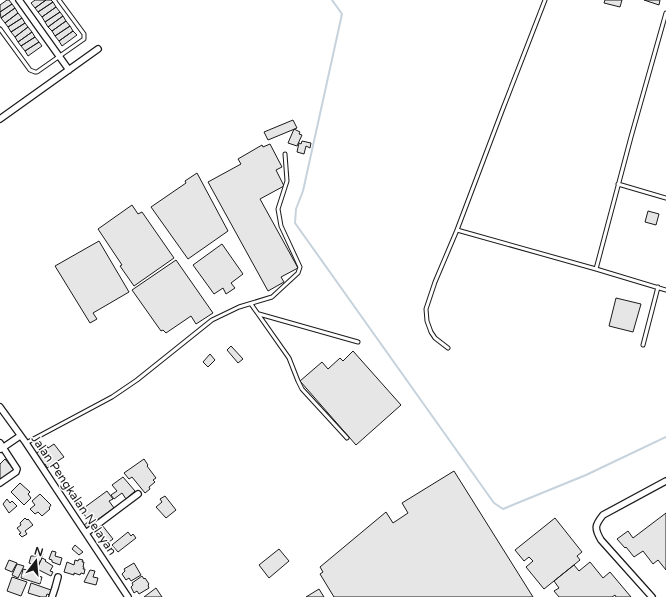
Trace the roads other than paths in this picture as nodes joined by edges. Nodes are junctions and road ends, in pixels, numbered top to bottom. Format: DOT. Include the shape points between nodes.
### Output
graph roads {
  1 [pos="19,0"];
  2 [pos="59,0"];
  3 [pos="545,0"];
  4 [pos="666,13"];
  5 [pos="0,29"];
  6 [pos="98,49"];
  7 [pos="60,57"];
  8 [pos="69,70"];
  9 [pos="0,119"];
  10 [pos="285,154"];
  11 [pos="618,184"];
  12 [pos="666,198"];
  13 [pos="457,230"];
  14 [pos="596,269"];
  15 [pos="658,287"];
  16 [pos="666,290"];
  17 [pos="250,304"];
  18 [pos="259,314"];
  19 [pos="358,342"];
  20 [pos="643,345"];
  21 [pos="448,348"];
  22 [pos="0,407"];
  23 [pos="20,436"];
  24 [pos="347,438"];
  25 [pos="26,444"];
  26 [pos="1,446"];
  27 [pos="666,482"];
  28 [pos="0,483"];
  29 [pos="138,494"];
  30 [pos="86,533"];
  31 [pos="58,577"];
  32 [pos="52,597"];
  33 [pos="128,597"];
  34 [pos="652,597"];
  1 -- 7 [label="street"];
  2 -- 7 [label="lane" via="84,34 83,41"];
  3 -- 13 [label="lane"];
  4 -- 11 [label="lane"];
  5 -- 7 [label="lane" via="31,72 38,72"];
  6 -- 8 [label="street"];
  7 -- 8 [label="street"];
  8 -- 9 [label="street"];
  10 -- 17 [label="lane" via="287,181 278,208 281,226 300,267 298,273 279,292"];
  11 -- 12 [label="lane"];
  11 -- 14 [label="lane"];
  13 -- 14 [label="lane"];
  13 -- 21 [label="lane" via="426,309 431,332"];
  14 -- 15 [label="lane"];
  15 -- 16 [label="lane"];
  15 -- 20 [label="lane"];
  17 -- 18 [label="lane"];
  17 -- 25 [label="lane" via="212,320 137,380"];
  18 -- 19 [label="lane"];
  18 -- 24 [label="lane" via="289,358 302,389"];
  22 -- 23 [label="street, Jalan Pengkalan Nelayan"];
  23 -- 25 [label="street, Jalan Pengkalan Nelayan"];
  23 -- 26 [label="street"];
  25 -- 30 [label="street, Jalan Pengkalan Nelayan"];
  26 -- 28 [label="street" via="17,469"];
  27 -- 34 [label="street" via="603,514 597,523 596,531 601,540"];
  29 -- 30 [label="street"];
  30 -- 33 [label="street, Jalan Pengkalan Nelayan"];
  31 -- 32 [label="street"];
}
